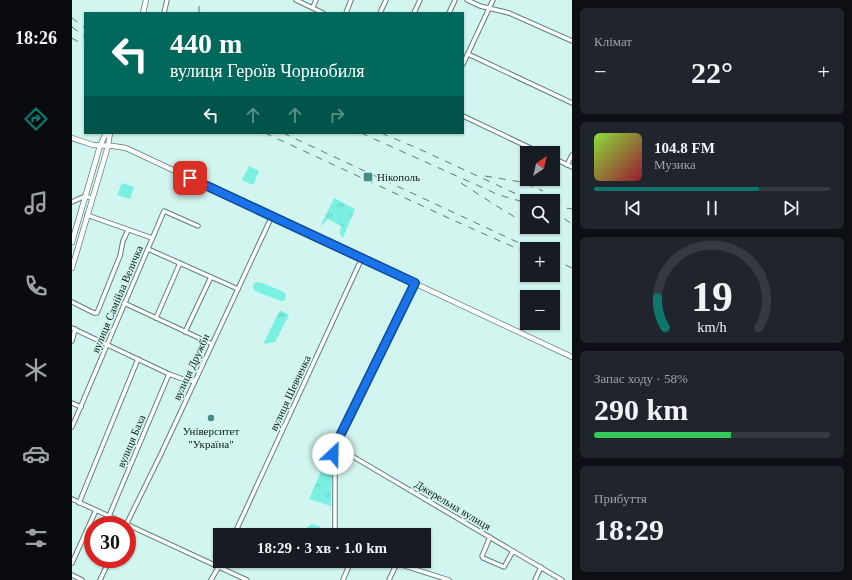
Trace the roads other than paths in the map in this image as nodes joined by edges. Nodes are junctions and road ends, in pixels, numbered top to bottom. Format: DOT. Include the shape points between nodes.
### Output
graph roads {
  1 [pos="146,0"];
  2 [pos="167,0"];
  3 [pos="296,0"];
  4 [pos="316,0"];
  5 [pos="351,0"];
  6 [pos="386,0"];
  7 [pos="420,0"];
  8 [pos="455,0"];
  9 [pos="467,0"];
  10 [pos="493,0"];
  11 [pos="313,7"];
  12 [pos="489,8"];
  13 [pos="143,11"];
  14 [pos="164,12"];
  15 [pos="321,12"];
  16 [pos="346,12"];
  17 [pos="380,12"];
  18 [pos="414,12"];
  19 [pos="449,12"];
  20 [pos="572,41"];
  21 [pos="468,54"];
  22 [pos="464,62"];
  23 [pos="572,103"];
  24 [pos="464,116"];
  25 [pos="106,134"];
  26 [pos="110,134"];
  27 [pos="72,138"];
  28 [pos="100,146"];
  29 [pos="108,146"];
  30 [pos="526,146"];
  31 [pos="572,154"];
  32 [pos="560,162"];
  33 [pos="567,165"];
  34 [pos="572,167"];
  35 [pos="85,196"];
  36 [pos="92,198"];
  37 [pos="72,202"];
  38 [pos="86,215"];
  39 [pos="272,216"];
  40 [pos="198,226"];
  41 [pos="128,230"];
  42 [pos="152,238"];
  43 [pos="72,242"];
  44 [pos="148,249"];
  45 [pos="362,258"];
  46 [pos="180,263"];
  47 [pos="72,268"];
  48 [pos="211,277"];
  49 [pos="415,283"];
  50 [pos="238,289"];
  51 [pos="72,302"];
  52 [pos="124,303"];
  53 [pos="156,318"];
  54 [pos="73,329"];
  55 [pos="185,332"];
  56 [pos="72,341"];
  57 [pos="107,344"];
  58 [pos="212,344"];
  59 [pos="572,357"];
  60 [pos="138,359"];
  61 [pos="169,374"];
  62 [pos="195,381"];
  63 [pos="72,403"];
  64 [pos="81,407"];
  65 [pos="72,427"];
  66 [pos="335,446"];
  67 [pos="342,450"];
  68 [pos="333,454"];
  69 [pos="72,499"];
  70 [pos="79,503"];
  71 [pos="96,510"];
  72 [pos="109,516"];
  73 [pos="130,516"];
  74 [pos="237,528"];
  75 [pos="335,528"];
  76 [pos="136,529"];
  77 [pos="490,537"];
  78 [pos="513,551"];
  79 [pos="72,563"];
  80 [pos="213,564"];
  81 [pos="541,567"];
  82 [pos="106,568"];
  83 [pos="219,568"];
  84 [pos="222,568"];
  85 [pos="348,568"];
  86 [pos="394,568"];
  87 [pos="414,568"];
  88 [pos="72,575"];
  89 [pos="82,580"];
  90 [pos="100,580"];
  91 [pos="211,580"];
  92 [pos="247,580"];
  93 [pos="343,580"];
  94 [pos="389,580"];
  95 [pos="449,580"];
  96 [pos="535,580"];
  97 [pos="562,580"];
  1 -- 13 [label="main road"];
  2 -- 14 [label="street"];
  3 -- 11 [label="street"];
  4 -- 11 [label="street"];
  5 -- 16 [label="street"];
  6 -- 17 [label="street"];
  7 -- 18 [label="street"];
  8 -- 19 [label="street"];
  9 -- 12 [label="street"];
  10 -- 12 [label="street"];
  11 -- 15 [label="street"];
  12 -- 20 [label="street" via="510,13"];
  12 -- 21 [label="street"];
  21 -- 22 [label="street"];
  21 -- 23 [label="street"];
  24 -- 30 [label="street"];
  25 -- 28 [label="main road"];
  26 -- 29 [label="main road"];
  27 -- 28 [label="main road"];
  28 -- 29 [label="main road"];
  28 -- 35 [label="main road"];
  29 -- 36 [label="main road"];
  29 -- 39 [label="main road" via="126,148"];
  31 -- 33 [label="street"];
  32 -- 33 [label="street"];
  33 -- 34 [label="street"];
  35 -- 36 [label="street"];
  35 -- 37 [label="street"];
  35 -- 43 [label="main road"];
  36 -- 38 [label="main road"];
  38 -- 41 [label="street"];
  38 -- 47 [label="main road"];
  39 -- 45 [label="main road"];
  39 -- 50 [label="street, вулиця Дружби"];
  40 -- 42 [label="street, вулиця Самійла Величка" via="164,211"];
  41 -- 42 [label="street"];
  41 -- 51 [label="street" via="97,314"];
  42 -- 44 [label="street, вулиця Самійла Величка"];
  44 -- 46 [label="street"];
  44 -- 52 [label="street, вулиця Самійла Величка"];
  45 -- 49 [label="main road"];
  45 -- 74 [label="street, вулиця Шевченка"];
  46 -- 48 [label="street"];
  46 -- 53 [label="street"];
  48 -- 50 [label="street"];
  48 -- 55 [label="street"];
  49 -- 59 [label="main road"];
  49 -- 66 [label="street"];
  50 -- 58 [label="street, вулиця Дружби"];
  52 -- 53 [label="street"];
  52 -- 57 [label="street, вулиця Самійла Величка"];
  53 -- 55 [label="street"];
  54 -- 56 [label="street"];
  54 -- 57 [label="street"];
  55 -- 58 [label="street"];
  57 -- 60 [label="street"];
  57 -- 64 [label="street, вулиця Самійла Величка"];
  58 -- 62 [label="street, вулиця Дружби"];
  60 -- 61 [label="street"];
  60 -- 70 [label="street"];
  61 -- 62 [label="street"];
  61 -- 72 [label="street, вулиця Баха"];
  62 -- 73 [label="street, вулиця Дружби"];
  63 -- 64 [label="street"];
  64 -- 65 [label="street, вулиця Самійла Величка"];
  66 -- 67 [label="street, Джерельна вулиця"];
  66 -- 68 [label="street"];
  67 -- 68 [label="street"];
  67 -- 77 [label="street, Джерельна вулиця"];
  68 -- 75 [label="street"];
  69 -- 70 [label="street"];
  70 -- 71 [label="street"];
  71 -- 72 [label="street"];
  71 -- 79 [label="street"];
  76 -- 80 [label="street"];
  77 -- 78 [label="street, Джерельна вулиця"];
  77 -- 78 [label="street" via="483,558 504,567"];
  78 -- 81 [label="street, Джерельна вулиця"];
  81 -- 96 [label="street"];
  81 -- 97 [label="street, Джерельна вулиця"];
  82 -- 90 [label="street"];
  83 -- 91 [label="street"];
  84 -- 92 [label="street"];
  85 -- 93 [label="street"];
  86 -- 94 [label="street"];
  87 -- 95 [label="street"];
  88 -- 89 [label="street"];
}
